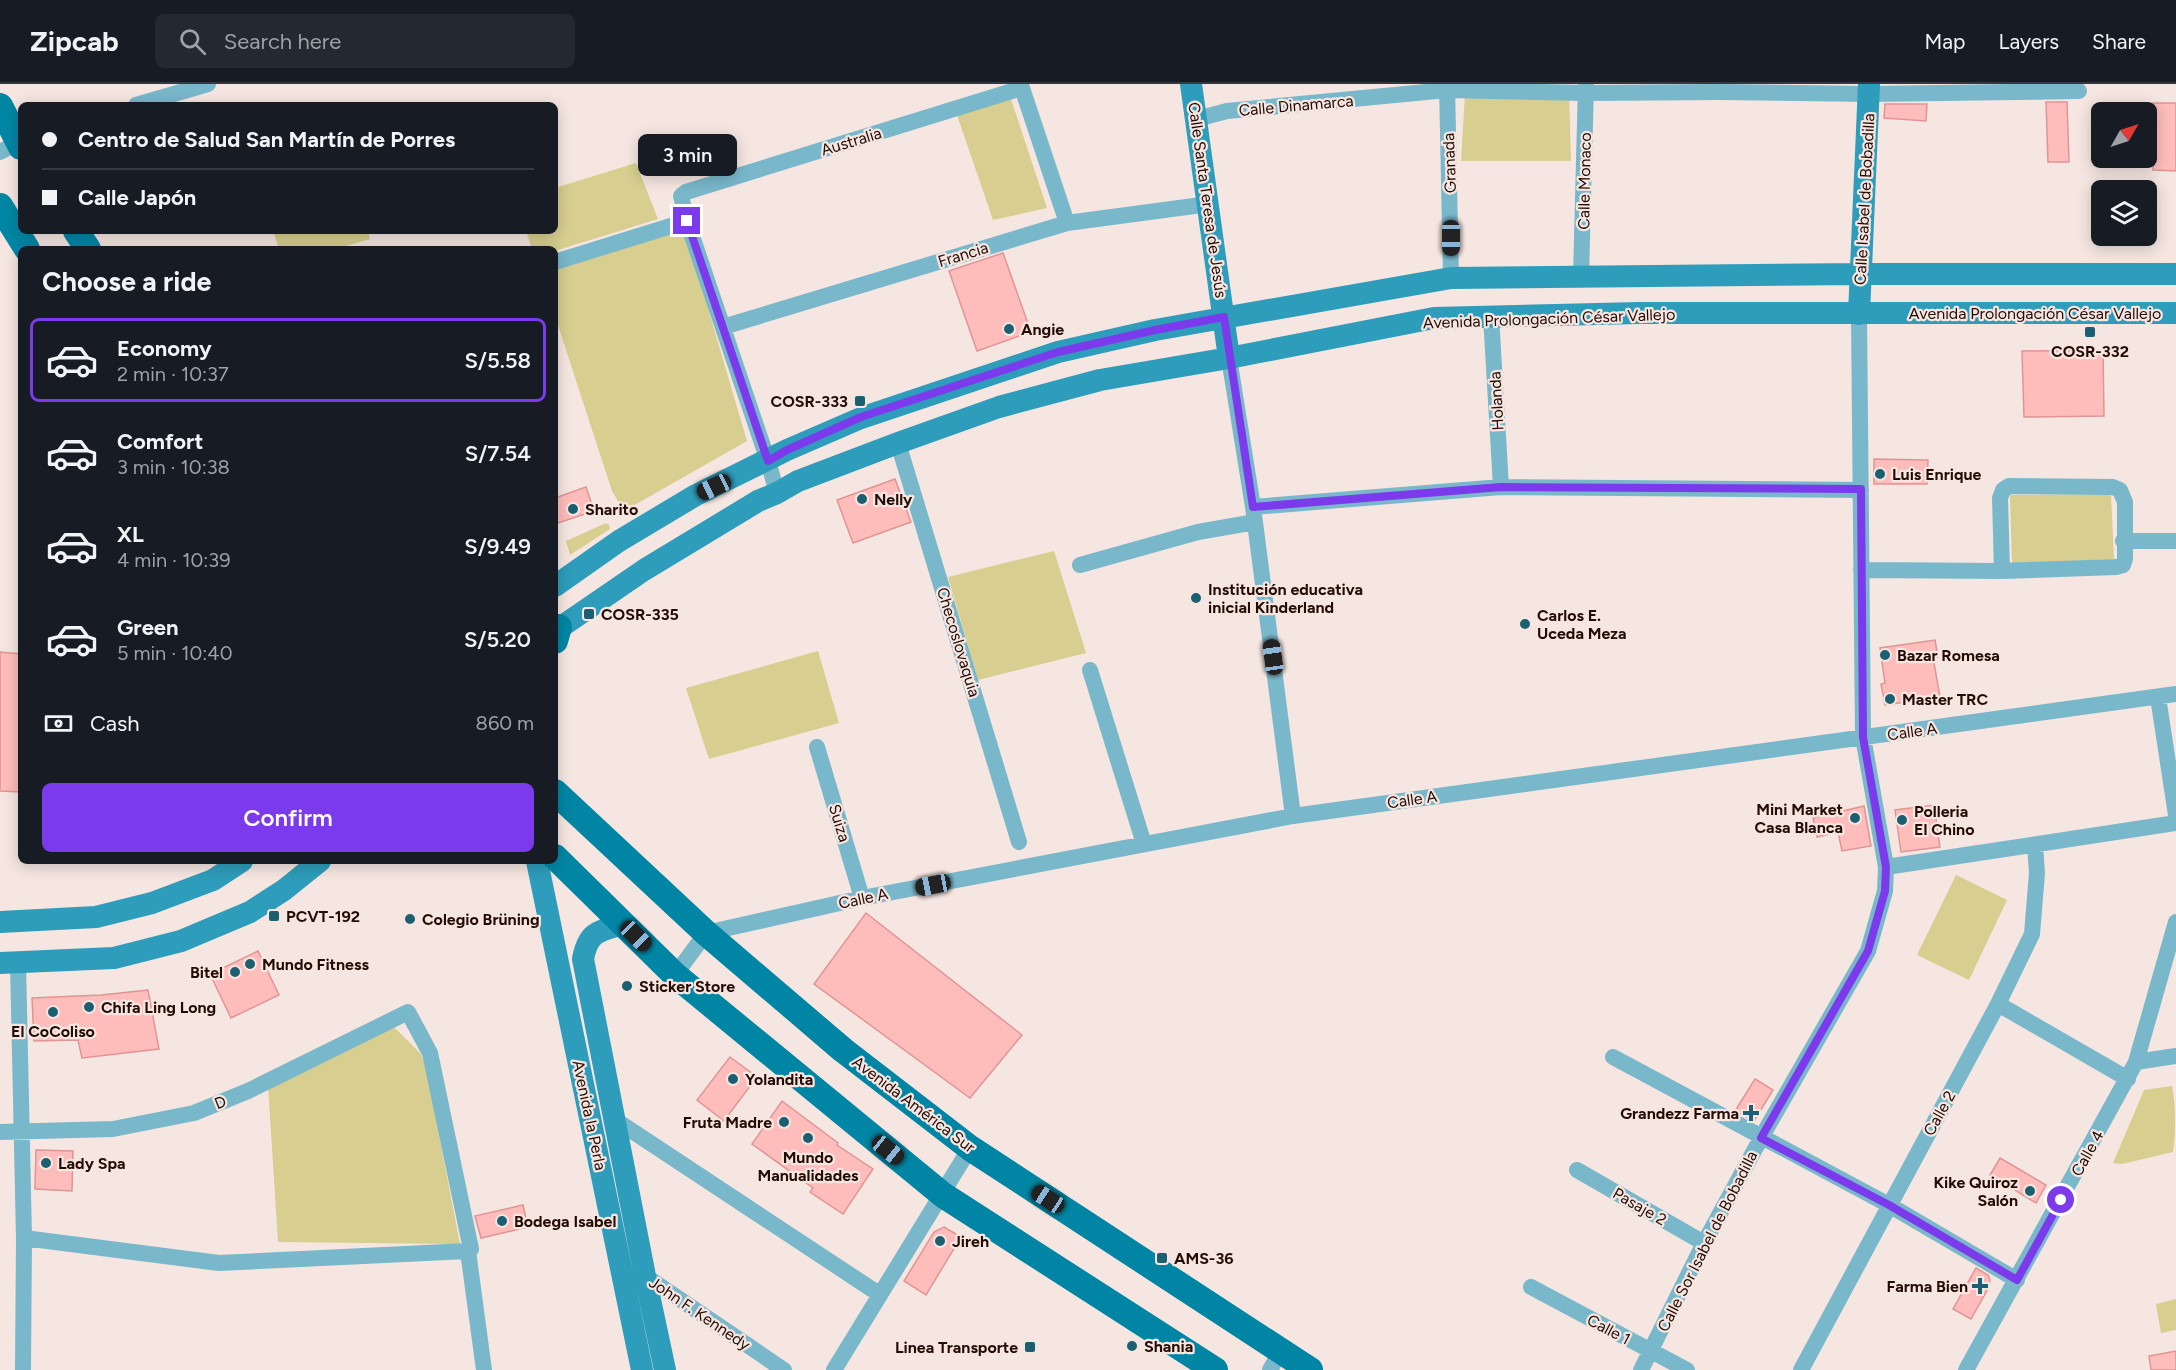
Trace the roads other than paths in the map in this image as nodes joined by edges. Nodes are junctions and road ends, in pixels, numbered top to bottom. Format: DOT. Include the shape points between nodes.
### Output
graph roads {
  1 [pos="208,84"];
  2 [pos="1191,84"];
  3 [pos="1447,87"];
  4 [pos="1719,88"];
  5 [pos="1586,89"];
  6 [pos="1869,89"];
  7 [pos="2079,91"];
  8 [pos="146,102"];
  9 [pos="0,106"];
  10 [pos="1197,119"];
  11 [pos="15,146"];
  12 [pos="1209,204"];
  13 [pos="0,206"];
  14 [pos="687,221"];
  15 [pos="1067,223"];
  16 [pos="25,246"];
  17 [pos="558,260"];
  18 [pos="1861,274"];
  19 [pos="2176,274"];
  20 [pos="1581,277"];
  21 [pos="1451,278"];
  22 [pos="2176,313"];
  23 [pos="1859,314"];
  24 [pos="1491,316"];
  25 [pos="1224,317"];
  26 [pos="723,327"];
  27 [pos="1229,358"];
  28 [pos="898,443"];
  29 [pos="768,461"];
  30 [pos="1501,487"];
  31 [pos="1861,489"];
  32 [pos="777,493"];
  33 [pos="1254,514"];
  34 [pos="2123,541"];
  35 [pos="2176,541"];
  36 [pos="1080,565"];
  37 [pos="1861,570"];
  38 [pos="2002,571"];
  39 [pos="558,584"];
  40 [pos="558,632"];
  41 [pos="1090,670"];
  42 [pos="2176,694"];
  43 [pos="2158,697"];
  44 [pos="1863,737"];
  45 [pos="817,747"];
  46 [pos="558,795"];
  47 [pos="2176,815"];
  48 [pos="1293,816"];
  49 [pos="2176,823"];
  50 [pos="1019,842"];
  51 [pos="1144,844"];
  52 [pos="2036,844"];
  53 [pos="558,860"];
  54 [pos="237,864"];
  55 [pos="316,864"];
  56 [pos="538,864"];
  57 [pos="1886,867"];
  58 [pos="862,898"];
  59 [pos="2176,921"];
  60 [pos="0,922"];
  61 [pos="623,924"];
  62 [pos="706,933"];
  63 [pos="2173,946"];
  64 [pos="9,963"];
  65 [pos="675,975"];
  66 [pos="1998,1004"];
  67 [pos="2176,1056"];
  68 [pos="1613,1057"];
  69 [pos="2136,1062"];
  70 [pos="2128,1079"];
  71 [pos="614,1119"];
  72 [pos="0,1132"];
  73 [pos="21,1133"];
  74 [pos="1761,1138"];
  75 [pos="970,1148"];
  76 [pos="1576,1170"];
  77 [pos="943,1195"];
  78 [pos="1889,1205"];
  79 [pos="24,1238"];
  80 [pos="1704,1243"];
  81 [pos="468,1251"];
  82 [pos="619,1253"];
  83 [pos="645,1276"];
  84 [pos="2017,1280"];
  85 [pos="1531,1287"];
  86 [pos="879,1294"];
  87 [pos="1651,1351"];
  88 [pos="1275,1361"];
  89 [pos="23,1370"];
  90 [pos="484,1370"];
  91 [pos="642,1370"];
  92 [pos="665,1370"];
  93 [pos="784,1370"];
  94 [pos="834,1370"];
  95 [pos="1215,1370"];
  96 [pos="1310,1370"];
  97 [pos="1641,1370"];
  98 [pos="1687,1370"];
  99 [pos="1801,1370"];
  100 [pos="1966,1370"];
  1 -- 8 [label="street"];
  2 -- 10 [label="main road, Calle Santa Teresa de Jesús"];
  3 -- 5 [label="street, Calle Dinamarca"];
  3 -- 10 [label="street, Calle Dinamarca" via="1227,111"];
  3 -- 21 [label="street, Granada"];
  4 -- 5 [label="street, Calle Dinamarca"];
  4 -- 6 [label="street, Calle Dinamarca"];
  5 -- 20 [label="street, Calle Monaco"];
  6 -- 7 [label="street, Calle Dinamarca"];
  6 -- 18 [label="main road, Calle Isabel de Bobadilla"];
  9 -- 11 [label="main road"];
  10 -- 12 [label="main road, Calle Santa Teresa de Jesús"];
  12 -- 15 [label="street, Francia"];
  12 -- 25 [label="main road, Calle Santa Teresa de Jesús"];
  13 -- 16 [label="main road"];
  14 -- 15 [label="street, Australia" via="681,196 686,192 1022,88"];
  14 -- 17 [label="street"];
  14 -- 26 [label="street"];
  15 -- 26 [label="street, Francia"];
  18 -- 19 [label="main road"];
  18 -- 20 [label="main road"];
  18 -- 23 [label="main road, Calle Isabel de Bobadilla"];
  20 -- 21 [label="main road"];
  21 -- 25 [label="main road"];
  22 -- 23 [label="main road, Avenida Prolongación César Vallejo"];
  23 -- 24 [label="main road, Avenida Prolongación César Vallejo"];
  23 -- 31 [label="street, Calle Sor Isabel de Bobadilla"];
  24 -- 27 [label="main road, Avenida Prolongación César Vallejo" via="1434,318"];
  24 -- 30 [label="street, Holanda"];
  25 -- 27 [label="main road, Calle Santa Teresa de Jesús"];
  25 -- 29 [label="main road" via="1058,352 861,417"];
  26 -- 29 [label="street"];
  27 -- 28 [label="main road, Avenida Prolongación César Vallejo" via="1100,380 999,407"];
  27 -- 33 [label="street, Calle Santa Teresa de Jesús"];
  28 -- 32 [label="main road, Avenida Prolongación César Vallejo"];
  28 -- 50 [label="street, Checoslovaquia"];
  29 -- 32 [label="street"];
  29 -- 39 [label="main road" via="696,495 619,541"];
  30 -- 31 [label="street"];
  30 -- 33 [label="street"];
  31 -- 37 [label="street, Calle Sor Isabel de Bobadilla"];
  32 -- 40 [label="main road, Avenida Prolongación César Vallejo" via="644,570"];
  33 -- 36 [label="street"];
  33 -- 48 [label="street, Calle Santa Teresa de Jesús"];
  34 -- 35 [label="street"];
  34 -- 38 [label="street" via="2123,565 2116,567"];
  34 -- 38 [label="street" via="2125,502 2120,490 2009,486 2000,498"];
  37 -- 38 [label="street"];
  37 -- 44 [label="street, Calle Sor Isabel de Bobadilla"];
  41 -- 51 [label="street"];
  42 -- 43 [label="street, Calle A"];
  43 -- 44 [label="street, Calle A"];
  43 -- 47 [label="street"];
  44 -- 48 [label="street, Calle A"];
  44 -- 57 [label="street, Calle Sor Isabel de Bobadilla"];
  45 -- 58 [label="street, Suiza"];
  46 -- 62 [label="main road, Avenida América Sur"];
  48 -- 51 [label="street, Calle A"];
  49 -- 52 [label="street"];
  51 -- 58 [label="street, Calle A"];
  52 -- 57 [label="street"];
  52 -- 66 [label="street, Calle 2" via="2032,934"];
  53 -- 61 [label="main road"];
  54 -- 60 [label="main road" via="213,880 152,903 96,917"];
  55 -- 64 [label="main road" via="250,912 181,941 114,958"];
  56 -- 82 [label="main road, Avenida la Perla"];
  57 -- 74 [label="street, Calle Sor Isabel de Bobadilla" via="1885,891 1868,951"];
  58 -- 62 [label="street, Calle A"];
  59 -- 63 [label="street, Calle 4"];
  61 -- 65 [label="main road"];
  61 -- 71 [label="main road, Avenida la Perla" via="598,931 586,942 584,959"];
  62 -- 65 [label="street"];
  62 -- 75 [label="main road, Avenida América Sur" via="843,1050"];
  63 -- 69 [label="street, Calle 4"];
  64 -- 73 [label="street"];
  65 -- 77 [label="main road"];
  66 -- 70 [label="street"];
  66 -- 78 [label="street, Calle 2"];
  67 -- 69 [label="street"];
  68 -- 74 [label="street"];
  69 -- 70 [label="street, Calle 4"];
  70 -- 84 [label="street, Calle 4"];
  71 -- 83 [label="main road, Avenida la Perla"];
  71 -- 86 [label="street"];
  72 -- 73 [label="street, D"];
  73 -- 79 [label="street"];
  73 -- 81 [label="street, D" via="113,1129 194,1113 248,1091 406,1011 430,1053 471,1249"];
  74 -- 78 [label="street"];
  74 -- 80 [label="street, Calle Sor Isabel de Bobadilla"];
  75 -- 77 [label="street"];
  75 -- 88 [label="main road, Avenida América Sur"];
  76 -- 80 [label="street, Pasaje 2"];
  77 -- 86 [label="street"];
  77 -- 95 [label="main road"];
  78 -- 84 [label="street"];
  78 -- 99 [label="street, Calle 2"];
  79 -- 81 [label="street" via="219,1263"];
  79 -- 89 [label="street"];
  80 -- 87 [label="street, Calle Sor Isabel de Bobadilla"];
  81 -- 90 [label="street"];
  82 -- 83 [label="street, John F. Kennedy"];
  82 -- 91 [label="main road, Avenida la Perla"];
  83 -- 92 [label="main road, Avenida la Perla"];
  83 -- 93 [label="street, John F. Kennedy"];
  84 -- 100 [label="street, Calle 4"];
  85 -- 87 [label="street, Calle 1"];
  86 -- 94 [label="street"];
  87 -- 97 [label="street, Calle Sor Isabel de Bobadilla"];
  87 -- 98 [label="street, Calle 1"];
  88 -- 96 [label="main road, Avenida América Sur"];
}
